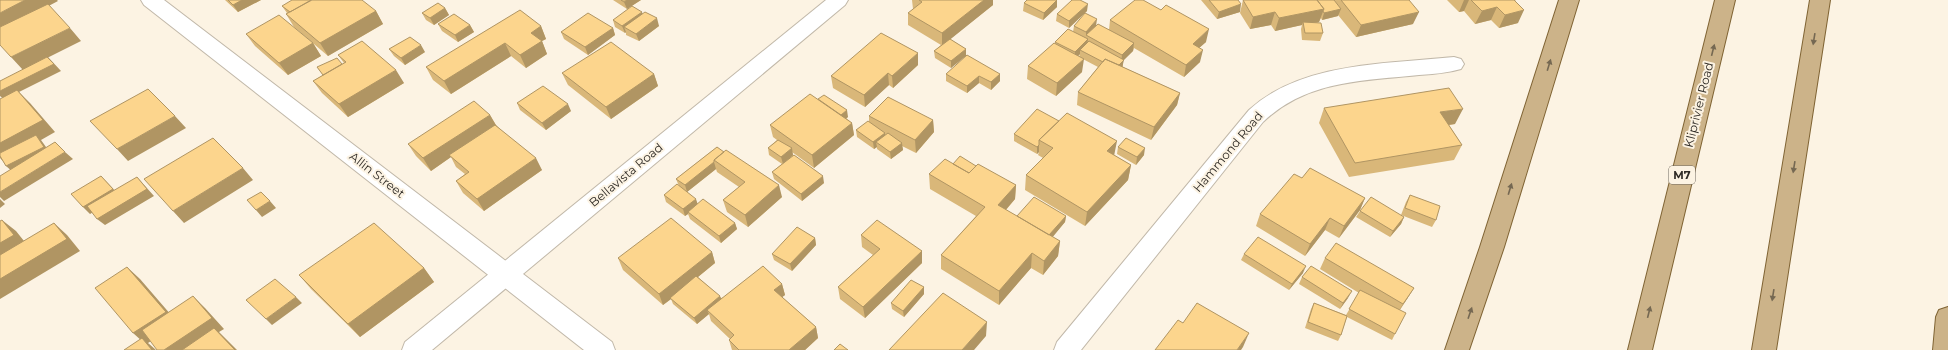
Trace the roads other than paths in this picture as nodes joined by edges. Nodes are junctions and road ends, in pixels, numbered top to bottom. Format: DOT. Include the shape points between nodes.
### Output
graph roads {
  1 [pos="151,0"];
  2 [pos="838,0"];
  3 [pos="1569,0"];
  4 [pos="1725,0"];
  5 [pos="1820,0"];
  6 [pos="1454,64"];
  7 [pos="505,274"];
  8 [pos="1948,317"];
  9 [pos="414,350"];
  10 [pos="603,350"];
  11 [pos="1066,350"];
  12 [pos="1458,350"];
  13 [pos="1640,350"];
  14 [pos="1764,350"];
  15 [pos="1946,350"];
  1 -- 7 [label="street, Allin Street"];
  2 -- 7 [label="street, Bellavista Road"];
  12 -- 3 [label="main road, one-way"];
  13 -- 4 [label="main road, Kliprivier Road / M7, one-way"];
  5 -- 14 [label="main road, one-way"];
  6 -- 11 [label="street, Hammond Road" via="1344,76 1315,82 1270,103 1256,116"];
  7 -- 9 [label="street, Bellavista Road"];
  7 -- 10 [label="street, Allin Street"];
  8 -- 15 [label="main road"];
}
